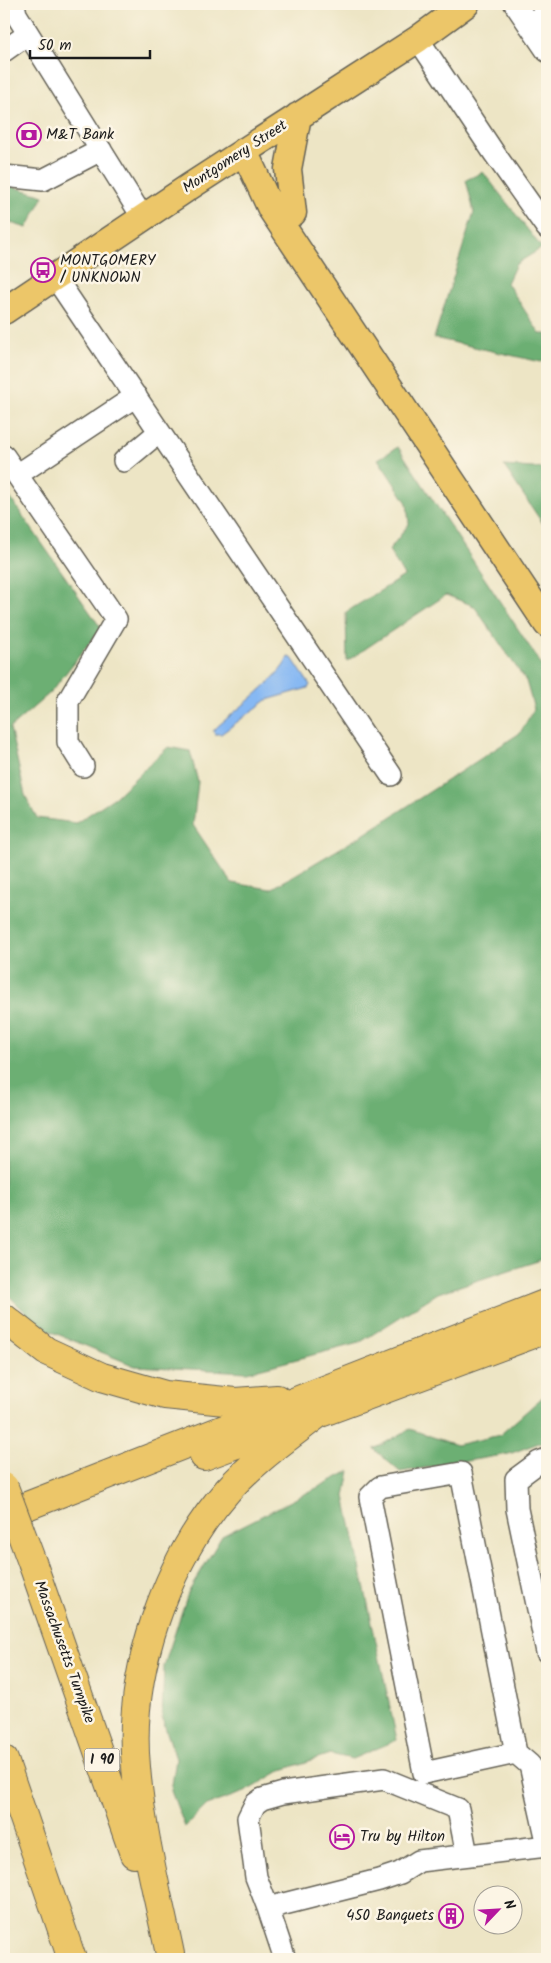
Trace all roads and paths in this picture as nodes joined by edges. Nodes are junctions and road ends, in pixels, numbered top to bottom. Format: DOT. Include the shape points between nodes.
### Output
graph roads {
  1 [pos="14,4"];
  2 [pos="466,4"];
  3 [pos="515,4"];
  4 [pos="547,12"];
  5 [pos="529,25"];
  6 [pos="28,34"];
  7 [pos="418,39"];
  8 [pos="4,51"];
  9 [pos="547,51"];
  10 [pos="298,116"];
  11 [pos="101,150"];
  12 [pos="244,151"];
  13 [pos="4,176"];
  14 [pos="293,213"];
  15 [pos="143,218"];
  16 [pos="547,228"];
  17 [pos="55,277"];
  18 [pos="4,311"];
  19 [pos="136,396"];
  20 [pos="160,432"];
  21 [pos="4,456"];
  22 [pos="124,461"];
  23 [pos="17,475"];
  24 [pos="547,592"];
  25 [pos="547,624"];
  26 [pos="83,766"];
  27 [pos="391,775"];
  28 [pos="547,1303"];
  29 [pos="4,1318"];
  30 [pos="547,1329"];
  31 [pos="311,1406"];
  32 [pos="547,1459"];
  33 [pos="4,1487"];
  34 [pos="4,1515"];
  35 [pos="4,1533"];
  36 [pos="539,1569"];
  37 [pos="542,1605"];
  38 [pos="547,1652"];
  39 [pos="516,1753"];
  40 [pos="4,1760"];
  41 [pos="547,1842"];
  42 [pos="547,1846"];
  43 [pos="467,1855"];
  44 [pos="268,1908"];
  45 [pos="171,1957"];
  46 [pos="72,1959"];
  47 [pos="286,1959"];
  1 -- 6 [label="lane"];
  2 -- 7 [label="main road, Montgomery Street"];
  3 -- 5 [label="lane"];
  4 -- 5 [label="lane"];
  5 -- 9 [label="lane"];
  6 -- 8 [label="lane"];
  6 -- 11 [label="lane"];
  7 -- 10 [label="main road, Montgomery Street"];
  7 -- 16 [label="lane"];
  10 -- 12 [label="main road, Montgomery Street"];
  10 -- 14 [label="main road" via="288,169"];
  11 -- 13 [label="lane" via="43,180"];
  11 -- 15 [label="lane"];
  12 -- 14 [label="main road"];
  12 -- 15 [label="main road, Montgomery Street"];
  12 -- 25 [label="main road" via="271,210"];
  14 -- 24 [label="main road"];
  15 -- 17 [label="main road, Montgomery Street"];
  17 -- 18 [label="main road, Montgomery Street"];
  17 -- 19 [label="lane"];
  19 -- 20 [label="lane"];
  19 -- 23 [label="lane"];
  20 -- 22 [label="lane"];
  20 -- 27 [label="lane"];
  21 -- 23 [label="lane"];
  23 -- 26 [label="lane" via="116,619 68,701 68,742"];
  28 -- 31 [label="highway"];
  29 -- 31 [label="highway" via="46,1351 102,1377 164,1395"];
  30 -- 31 [label="highway"];
  31 -- 34 [label="highway"];
  31 -- 35 [label="highway" via="170,1469"];
  31 -- 45 [label="highway" via="228,1490 202,1524 168,1585 148,1644 136,1702 135,1765 141,1819"];
  32 -- 36 [label="lane" via="516,1479 517,1509"];
  33 -- 45 [label="highway, Massachusetts Turnpike / I 90, bridge"];
  36 -- 37 [label="lane"];
  37 -- 38 [label="lane"];
  39 -- 39 [label="lane" via="424,1773 370,1497 380,1487 461,1473"];
  39 -- 41 [label="lane" via="530,1765"];
  40 -- 46 [label="highway"];
  42 -- 43 [label="lane"];
  43 -- 44 [label="lane" via="419,1861 400,1873 379,1880"];
  43 -- 44 [label="lane" via="458,1809 384,1779 283,1793 255,1804 248,1818 256,1876"];
  44 -- 47 [label="lane"];
}
